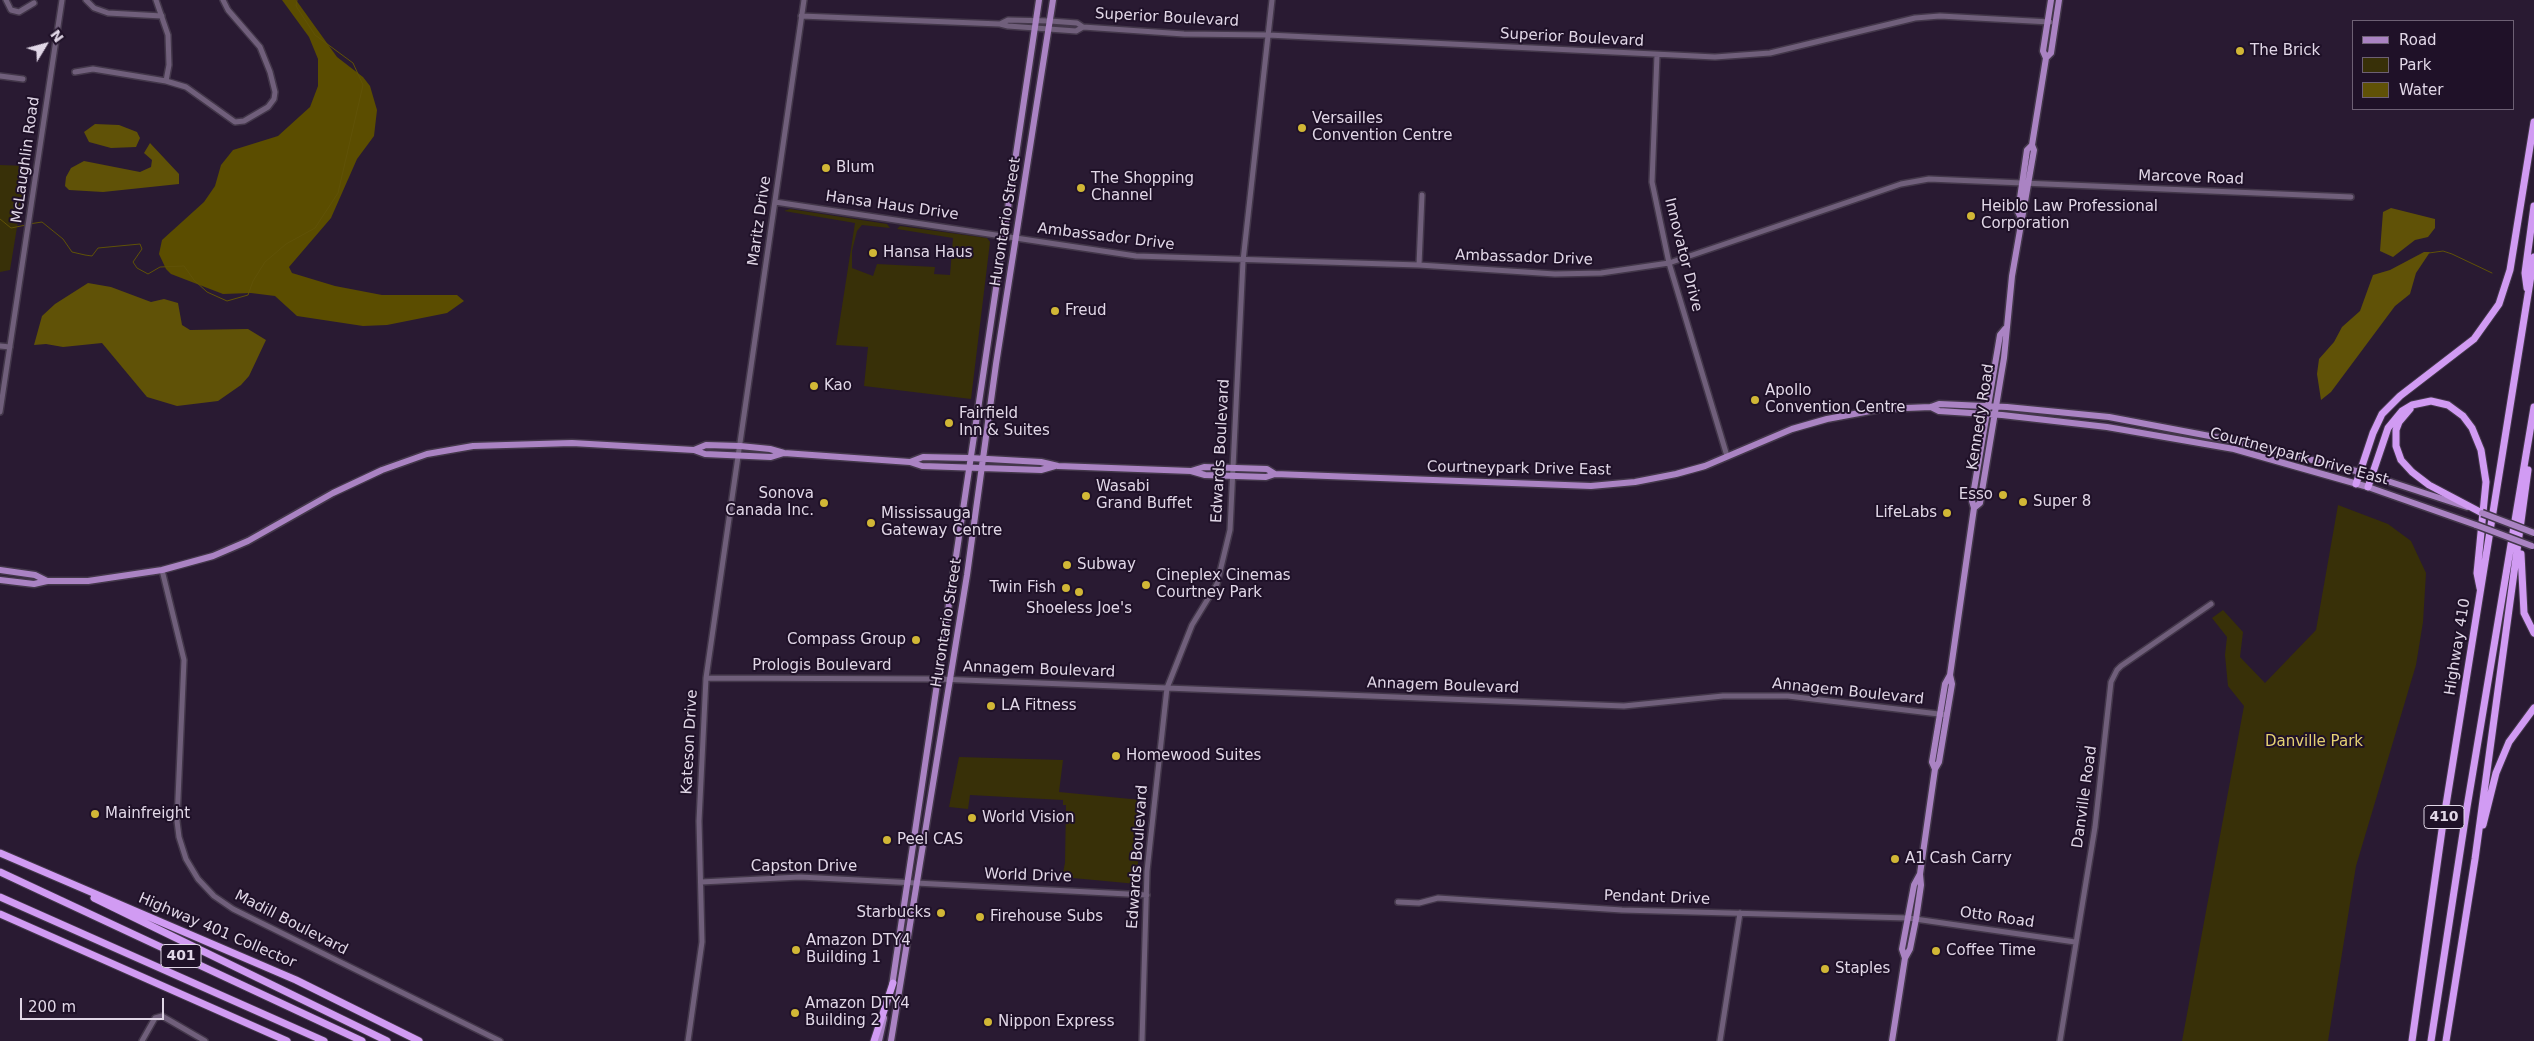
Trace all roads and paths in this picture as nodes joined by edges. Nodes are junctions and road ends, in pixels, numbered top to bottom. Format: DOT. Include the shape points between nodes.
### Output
graph roads {
  1 [pos="6,0"];
  2 [pos="62,0"];
  3 [pos="86,0"];
  4 [pos="156,0"];
  5 [pos="223,0"];
  6 [pos="804,0"];
  7 [pos="1040,0"];
  8 [pos="1054,0"];
  9 [pos="1272,0"];
  10 [pos="2051,0"];
  11 [pos="2058,0"];
  12 [pos="34,3"];
  13 [pos="162,16"];
  14 [pos="801,16"];
  15 [pos="1036,21"];
  16 [pos="1050,21"];
  17 [pos="2048,22"];
  18 [pos="2055,22"];
  19 [pos="1000,24"];
  20 [pos="1083,27"];
  21 [pos="1035,28"];
  22 [pos="1049,29"];
  23 [pos="1268,35"];
  24 [pos="1657,55"];
  25 [pos="2046,58"];
  26 [pos="75,72"];
  27 [pos="0,76"];
  28 [pos="23,79"];
  29 [pos="166,80"];
  30 [pos="2534,122"];
  31 [pos="2026,183"];
  32 [pos="1422,196"];
  33 [pos="2351,197"];
  34 [pos="775,202"];
  35 [pos="2534,206"];
  36 [pos="1005,236"];
  37 [pos="1017,238"];
  38 [pos="2534,257"];
  39 [pos="1242,261"];
  40 [pos="1669,263"];
  41 [pos="1419,265"];
  42 [pos="2528,296"];
  43 [pos="2005,329"];
  44 [pos="0,346"];
  45 [pos="10,347"];
  46 [pos="2424,402"];
  47 [pos="1988,406"];
  48 [pos="1996,406"];
  49 [pos="1931,407"];
  50 [pos="2534,407"];
  51 [pos="0,412"];
  52 [pos="1986,414"];
  53 [pos="1994,415"];
  54 [pos="2534,428"];
  55 [pos="740,446"];
  56 [pos="694,450"];
  57 [pos="784,453"];
  58 [pos="738,456"];
  59 [pos="1727,456"];
  60 [pos="970,458"];
  61 [pos="983,459"];
  62 [pos="910,462"];
  63 [pos="1056,466"];
  64 [pos="969,468"];
  65 [pos="982,468"];
  66 [pos="1232,468"];
  67 [pos="2528,469"];
  68 [pos="1190,471"];
  69 [pos="2360,472"];
  70 [pos="1275,474"];
  71 [pos="1231,476"];
  72 [pos="2372,476"];
  73 [pos="2356,484"];
  74 [pos="2368,487"];
  75 [pos="1974,508"];
  76 [pos="2482,513"];
  77 [pos="2534,533"];
  78 [pos="2533,547"];
  79 [pos="0,570"];
  80 [pos="162,570"];
  81 [pos="0,580"];
  82 [pos="47,581"];
  83 [pos="2481,593"];
  84 [pos="2211,604"];
  85 [pos="2534,633"];
  86 [pos="706,678"];
  87 [pos="938,679"];
  88 [pos="950,680"];
  89 [pos="1167,688"];
  90 [pos="2534,708"];
  91 [pos="1943,715"];
  92 [pos="0,853"];
  93 [pos="2475,859"];
  94 [pos="40,871"];
  95 [pos="0,872"];
  96 [pos="1920,874"];
  97 [pos="700,882"];
  98 [pos="908,882"];
  99 [pos="918,882"];
  100 [pos="1147,895"];
  101 [pos="0,897"];
  102 [pos="1398,902"];
  103 [pos="1740,913"];
  104 [pos="0,914"];
  105 [pos="1908,918"];
  106 [pos="1916,919"];
  107 [pos="2075,942"];
  108 [pos="1905,958"];
  109 [pos="893,982"];
  110 [pos="142,1041"];
  111 [pos="205,1041"];
  112 [pos="287,1041"];
  113 [pos="324,1041"];
  114 [pos="362,1041"];
  115 [pos="387,1041"];
  116 [pos="419,1041"];
  117 [pos="500,1041"];
  118 [pos="688,1041"];
  119 [pos="874,1041"];
  120 [pos="879,1041"];
  121 [pos="892,1041"];
  122 [pos="1142,1041"];
  123 [pos="1720,1041"];
  124 [pos="1892,1041"];
  125 [pos="2060,1041"];
  126 [pos="2412,1041"];
  127 [pos="2431,1041"];
  128 [pos="2446,1041"];
  1 -- 12 [label="street" via="11,10 19,12"];
  2 -- 45 [label="street, McLaughlin Road"];
  3 -- 13 [label="street" via="94,8 108,13"];
  4 -- 13 [label="street"];
  5 -- 29 [label="street" via="260,47 270,72 274,99 268,107 244,121 235,122 186,87"];
  6 -- 14 [label="street, Maritz Drive"];
  7 -- 15 [label="main road, Hurontario Street"];
  8 -- 16 [label="main road, Hurontario Street"];
  9 -- 23 [label="street, Edwards Boulevard"];
  10 -- 17 [label="main road, Kennedy Road"];
  11 -- 18 [label="main road, Kennedy Road"];
  13 -- 29 [label="street" via="170,47"];
  14 -- 19 [label="street"];
  14 -- 34 [label="street, Maritz Drive"];
  15 -- 16 [label="street, Superior Boulevard"];
  15 -- 19 [label="street, Superior Boulevard" via="1008,20"];
  15 -- 21 [label="main road, Hurontario Street"];
  16 -- 20 [label="street, Superior Boulevard" via="1077,23"];
  16 -- 22 [label="main road, Hurontario Street"];
  17 -- 18 [label="street, Superior Boulevard"];
  17 -- 24 [label="street, Superior Boulevard" via="1940,16 1915,18 1765,54 1715,57"];
  17 -- 25 [label="main road, Kennedy Road" via="2043,51"];
  18 -- 25 [label="main road, Kennedy Road" via="2051,53"];
  19 -- 21 [label="street, Superior Boulevard"];
  20 -- 22 [label="street, Superior Boulevard" via="1076,31"];
  20 -- 23 [label="street, Superior Boulevard" via="1184,34"];
  21 -- 22 [label="street, Superior Boulevard"];
  21 -- 36 [label="main road, Hurontario Street"];
  22 -- 37 [label="main road, Hurontario Street"];
  23 -- 24 [label="street, Superior Boulevard"];
  23 -- 39 [label="street, Edwards Boulevard"];
  24 -- 40 [label="street, Innovator Drive" via="1652,182"];
  25 -- 31 [label="main road, Kennedy Road" via="2032,145 2034,150"];
  26 -- 29 [label="street" via="92,70"];
  27 -- 28 [label="street"];
  30 -- 69 [label="highway" via="2510,270 2499,304 2474,339 2400,396 2382,414 2372,433"];
  31 -- 33 [label="street, Marcove Road"];
  31 -- 40 [label="street, Ambassador Drive" via="1929,179 1902,184"];
  31 -- 43 [label="main road, Kennedy Road" via="2025,212 2021,218"];
  32 -- 41 [label="street"];
  34 -- 36 [label="street, Hansa Haus Drive"];
  34 -- 55 [label="street, Maritz Drive"];
  35 -- 42 [label="highway" via="2525,273"];
  36 -- 37 [label="street, Ambassador Drive"];
  36 -- 60 [label="main road, Hurontario Street"];
  37 -- 39 [label="street, Ambassador Drive" via="1136,256"];
  37 -- 61 [label="main road, Hurontario Street"];
  38 -- 42 [label="highway, Highway 410 / 410"];
  39 -- 41 [label="street, Ambassador Drive"];
  39 -- 66 [label="street, Edwards Boulevard"];
  40 -- 41 [label="street, Ambassador Drive" via="1573,274"];
  40 -- 59 [label="street, Innovator Drive"];
  42 -- 83 [label="highway, Highway 410 / 410"];
  43 -- 47 [label="main road, Kennedy Road" via="2000,335"];
  43 -- 48 [label="main road, Kennedy Road"];
  44 -- 45 [label="street"];
  45 -- 51 [label="street, McLaughlin Road"];
  46 -- 72 [label="highway" via="2406,408 2392,422"];
  46 -- 76 [label="highway" via="2412,408 2399,422 2395,438 2398,454 2419,478"];
  46 -- 83 [label="highway" via="2439,402 2457,410 2472,428 2481,450 2486,482 2477,573"];
  47 -- 48 [label="main road, Courtneypark Drive East"];
  47 -- 49 [label="main road, Courtneypark Drive East" via="1939,404"];
  47 -- 52 [label="main road, Kennedy Road"];
  48 -- 53 [label="main road, Kennedy Road"];
  48 -- 69 [label="main road, Courtneypark Drive East" via="2109,417 2236,441"];
  49 -- 52 [label="main road, Courtneypark Drive East" via="1939,411"];
  49 -- 59 [label="main road, Courtneypark Drive East" via="1881,409 1827,419 1792,429"];
  50 -- 127 [label="highway"];
  52 -- 53 [label="main road, Courtneypark Drive East"];
  52 -- 75 [label="main road, Kennedy Road" via="1972,501"];
  53 -- 73 [label="main road, Courtneypark Drive East" via="2107,426 2234,449"];
  53 -- 75 [label="main road, Kennedy Road" via="1980,503"];
  54 -- 67 [label="highway, 410"];
  55 -- 56 [label="main road" via="706,445"];
  55 -- 57 [label="main road"];
  55 -- 58 [label="street, Kateson Drive"];
  56 -- 58 [label="main road"];
  56 -- 80 [label="main road" via="544,442 473,446 427,454 333,493 248,541 213,556"];
  57 -- 58 [label="main road" via="772,457"];
  57 -- 62 [label="main road"];
  58 -- 86 [label="street, Kateson Drive"];
  59 -- 70 [label="main road, Courtneypark Drive East" via="1676,474 1591,486"];
  60 -- 61 [label="main road, Courtneypark Drive East"];
  60 -- 62 [label="main road, Courtneypark Drive East" via="923,457"];
  60 -- 64 [label="main road, Hurontario Street"];
  61 -- 63 [label="main road, Courtneypark Drive East" via="1041,462"];
  61 -- 65 [label="main road, Hurontario Street"];
  62 -- 64 [label="main road, Courtneypark Drive East" via="922,466"];
  63 -- 65 [label="main road, Courtneypark Drive East" via="1041,470"];
  63 -- 68 [label="main road, Courtneypark Drive East"];
  64 -- 65 [label="main road, Courtneypark Drive East"];
  64 -- 87 [label="main road, Hurontario Street"];
  65 -- 88 [label="main road, Hurontario Street"];
  66 -- 68 [label="main road, Courtneypark Drive East" via="1204,467"];
  66 -- 70 [label="main road, Courtneypark Drive East" via="1267,469"];
  66 -- 71 [label="street, Edwards Boulevard"];
  67 -- 85 [label="highway" via="2520,578 2524,613"];
  67 -- 93 [label="highway, 410"];
  68 -- 71 [label="main road, Courtneypark Drive East"];
  69 -- 72 [label="main road, Courtneypark Drive East"];
  69 -- 73 [label="highway"];
  70 -- 71 [label="main road, Courtneypark Drive East" via="1266,477"];
  71 -- 89 [label="street, Edwards Boulevard" via="1230,530 1217,584 1192,624"];
  72 -- 74 [label="highway"];
  72 -- 76 [label="main road, Courtneypark Drive East"];
  73 -- 74 [label="main road, Courtneypark Drive East"];
  74 -- 78 [label="main road, Courtneypark Drive East, bridge"];
  75 -- 91 [label="main road, Kennedy Road" via="1950,675 1952,684"];
  76 -- 77 [label="main road, Courtneypark Drive East, bridge"];
  79 -- 82 [label="main road" via="35,575"];
  80 -- 82 [label="main road" via="88,581"];
  80 -- 117 [label="street, Madill Boulevard" via="184,660 177,821 182,848 198,879 233,909"];
  81 -- 82 [label="main road" via="34,584"];
  83 -- 126 [label="highway, Highway 410 / 410"];
  84 -- 107 [label="street, Danville Road" via="2121,666 2111,682 2095,828"];
  86 -- 87 [label="street, Prologis Boulevard"];
  86 -- 97 [label="street, Kateson Drive" via="699,820"];
  87 -- 88 [label="street, Annagem Boulevard"];
  87 -- 98 [label="main road, Hurontario Street"];
  88 -- 89 [label="street, Annagem Boulevard"];
  88 -- 99 [label="main road, Hurontario Street"];
  89 -- 91 [label="street, Annagem Boulevard" via="1624,706 1731,696 1788,696"];
  89 -- 100 [label="street, Edwards Boulevard" via="1153,806"];
  90 -- 93 [label="highway" via="2510,742 2496,773"];
  91 -- 96 [label="main road, Kennedy Road" via="1939,762 1935,769"];
  92 -- 94 [label="highway, Highway 401 Collector / 401"];
  93 -- 128 [label="highway, 410"];
  94 -- 115 [label="highway"];
  94 -- 116 [label="highway, Highway 401 Collector / 401" via="270,968"];
  95 -- 114 [label="highway, 401"];
  96 -- 105 [label="main road, Kennedy Road" via="1914,885"];
  96 -- 106 [label="main road, Kennedy Road" via="1922,885"];
  97 -- 98 [label="street, Capston Drive" via="800,877"];
  97 -- 118 [label="street, Kateson Drive" via="702,942"];
  98 -- 99 [label="street, World Drive"];
  98 -- 109 [label="main road, Hurontario Street"];
  99 -- 100 [label="street, World Drive"];
  99 -- 121 [label="main road, Hurontario Street"];
  100 -- 122 [label="street, Edwards Boulevard"];
  101 -- 113 [label="highway, 401"];
  102 -- 103 [label="street, Pendant Drive" via="1419,903 1438,898 1622,910"];
  103 -- 105 [label="street, Pendant Drive"];
  103 -- 123 [label="street"];
  104 -- 112 [label="highway, 401"];
  105 -- 106 [label="street, Pendant Drive"];
  105 -- 108 [label="main road, Kennedy Road" via="1902,949"];
  106 -- 107 [label="street, Otto Road"];
  106 -- 108 [label="main road, Kennedy Road"];
  107 -- 125 [label="street, Danville Road"];
  108 -- 124 [label="main road, Kennedy Road"];
  109 -- 119 [label="highway"];
  109 -- 120 [label="main road, Hurontario Street"];
  110 -- 111 [label="street" via="155,1018 162,1016"];
}
